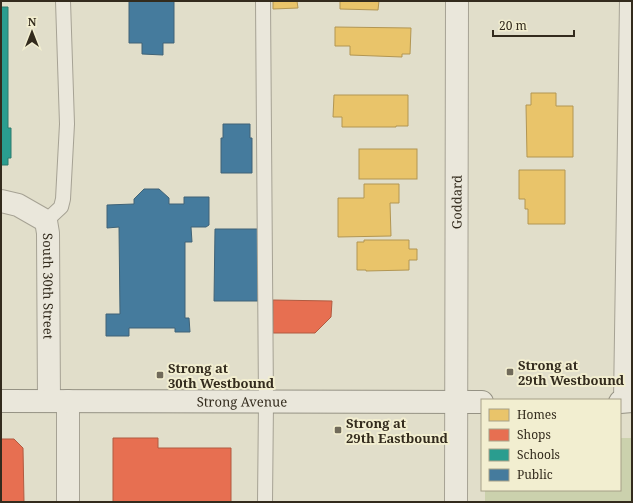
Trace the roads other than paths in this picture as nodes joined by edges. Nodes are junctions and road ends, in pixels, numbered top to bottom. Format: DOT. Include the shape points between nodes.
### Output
graph roads {
  1 [pos="63,1"];
  2 [pos="263,1"];
  3 [pos="457,1"];
  4 [pos="631,1"];
  5 [pos="631,24"];
  6 [pos="1,201"];
  7 [pos="46,221"];
  8 [pos="1,401"];
  9 [pos="58,401"];
  10 [pos="266,402"];
  11 [pos="455,402"];
  12 [pos="481,402"];
  13 [pos="626,402"];
  14 [pos="68,502"];
  15 [pos="265,502"];
  16 [pos="456,502"];
  1 -- 7 [label="lane" via="66,124 63,199 61,207"];
  2 -- 10 [label="lane"];
  3 -- 11 [label="street, Goddard"];
  4 -- 5 [label="street"];
  5 -- 13 [label="street"];
  6 -- 7 [label="street, South 30th Street" via="18,205"];
  7 -- 9 [label="street, South 30th Street"];
  8 -- 9 [label="street, Strong Avenue"];
  9 -- 10 [label="street, Strong Avenue"];
  9 -- 14 [label="street, South 30th Street"];
  10 -- 11 [label="street, Strong Avenue"];
  10 -- 15 [label="lane"];
  11 -- 12 [label="street, Strong Avenue"];
  11 -- 16 [label="street, Goddard"];
}
